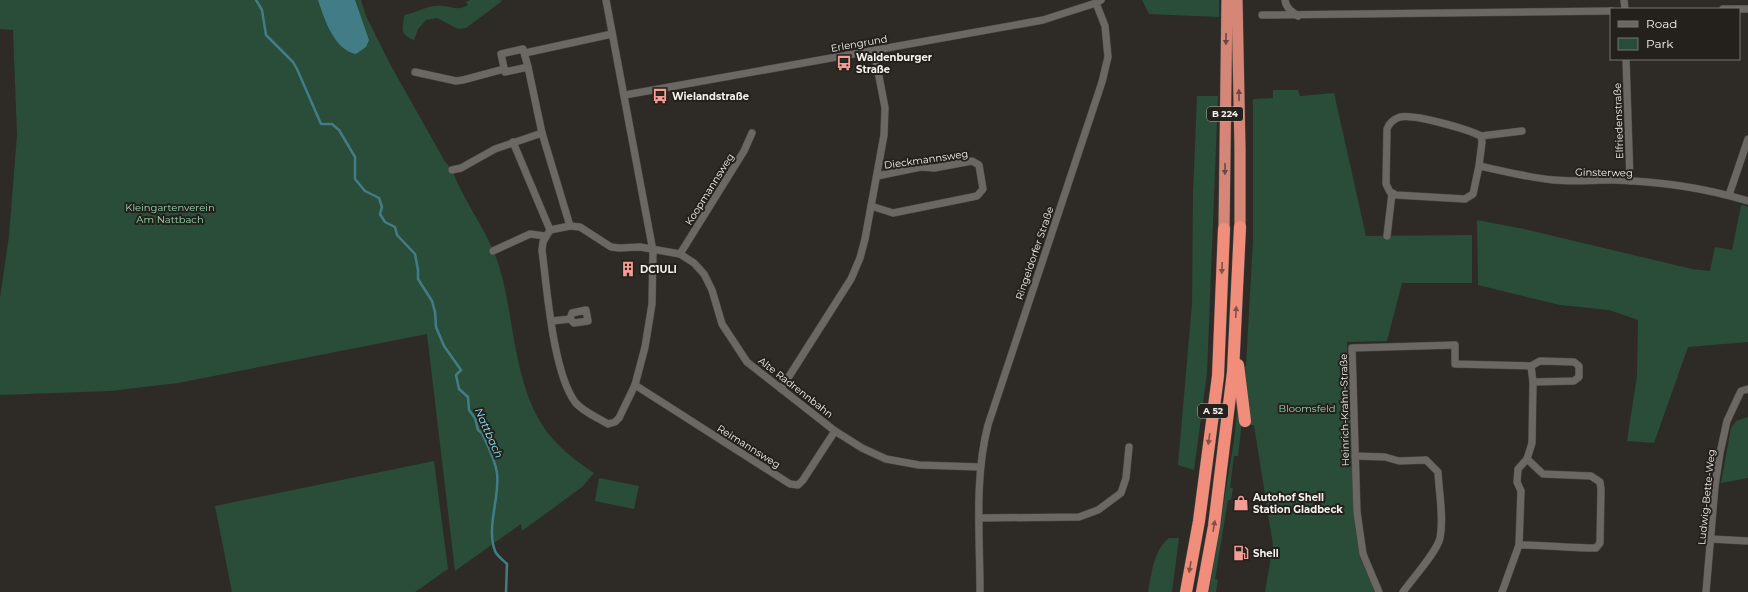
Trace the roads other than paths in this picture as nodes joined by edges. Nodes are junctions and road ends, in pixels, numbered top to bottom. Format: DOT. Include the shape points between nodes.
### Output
graph roads {
  1 [pos="606,0"];
  2 [pos="1226,0"];
  3 [pos="1237,0"];
  4 [pos="1099,2"];
  5 [pos="1285,2"];
  6 [pos="1610,11"];
  7 [pos="1262,15"];
  8 [pos="1298,16"];
  9 [pos="612,34"];
  10 [pos="874,50"];
  11 [pos="524,53"];
  12 [pos="1626,60"];
  13 [pos="528,67"];
  14 [pos="504,69"];
  15 [pos="415,72"];
  16 [pos="625,95"];
  17 [pos="1522,131"];
  18 [pos="542,133"];
  19 [pos="752,133"];
  20 [pos="1481,136"];
  21 [pos="1748,139"];
  22 [pos="513,142"];
  23 [pos="1479,166"];
  24 [pos="452,170"];
  25 [pos="877,176"];
  26 [pos="1630,181"];
  27 [pos="1392,193"];
  28 [pos="1729,195"];
  29 [pos="1748,201"];
  30 [pos="871,206"];
  31 [pos="570,226"];
  32 [pos="1240,227"];
  33 [pos="1224,228"];
  34 [pos="550,230"];
  35 [pos="546,236"];
  36 [pos="1387,236"];
  37 [pos="493,251"];
  38 [pos="653,251"];
  39 [pos="680,254"];
  40 [pos="570,319"];
  41 [pos="552,321"];
  42 [pos="1234,350"];
  43 [pos="1531,366"];
  44 [pos="1533,382"];
  45 [pos="635,385"];
  46 [pos="781,389"];
  47 [pos="1748,389"];
  48 [pos="1245,421"];
  49 [pos="835,431"];
  50 [pos="1129,447"];
  51 [pos="1355,456"];
  52 [pos="1527,459"];
  53 [pos="980,467"];
  54 [pos="979,518"];
  55 [pos="1711,539"];
  56 [pos="1748,541"];
  57 [pos="1519,545"];
  58 [pos="980,592"];
  59 [pos="1186,592"];
  60 [pos="1202,592"];
  61 [pos="1380,592"];
  62 [pos="1403,592"];
  63 [pos="1502,592"];
  64 [pos="1706,592"];
  1 -- 9 [label="street"];
  2 -- 33 [label="highway, B 224, one-way"];
  32 -- 3 [label="highway, B 224, one-way"];
  4 -- 10 [label="street, Erlengrund" via="1043,20"];
  4 -- 53 [label="street, Ringeldorfer Straße" via="1105,26 1108,57 1102,82 988,425 982,445"];
  5 -- 8 [label="street"];
  6 -- 8 [label="street"];
  7 -- 8 [label="street"];
  9 -- 11 [label="street"];
  9 -- 16 [label="street"];
  10 -- 16 [label="street, Erlengrund"];
  10 -- 25 [label="street" via="885,108 884,134"];
  11 -- 13 [label="street"];
  11 -- 14 [label="street" via="524,49 500,54"];
  12 -- 26 [label="street, Elfriedenstraße"];
  13 -- 14 [label="street" via="505,72"];
  13 -- 18 [label="street"];
  14 -- 15 [label="street" via="456,81"];
  16 -- 38 [label="street"];
  17 -- 20 [label="street"];
  18 -- 22 [label="street"];
  18 -- 31 [label="street"];
  19 -- 39 [label="street, Koopmannsweg" via="744,151"];
  20 -- 23 [label="street"];
  20 -- 27 [label="street" via="1436,122 1405,117 1394,120 1387,129 1386,184"];
  21 -- 28 [label="street"];
  22 -- 24 [label="street"];
  22 -- 34 [label="street"];
  23 -- 26 [label="street, Ginsterweg" via="1553,180"];
  23 -- 27 [label="street" via="1473,194 1468,198"];
  25 -- 30 [label="street"];
  25 -- 30 [label="street, Dieckmannsweg" via="972,161 979,165 983,189 977,196 893,213"];
  26 -- 28 [label="street, Ginsterweg" via="1682,186"];
  27 -- 36 [label="street"];
  28 -- 29 [label="street, Ginsterweg"];
  30 -- 46 [label="street" via="860,258 851,279"];
  31 -- 34 [label="street"];
  31 -- 38 [label="street, Alte Radrennbahn" via="580,227 611,246 640,247"];
  42 -- 32 [label="highway, A 52, one-way"];
  33 -- 59 [label="highway, A 52, one-way" via="1218,376 1199,521"];
  34 -- 35 [label="street"];
  35 -- 37 [label="street" via="530,234"];
  35 -- 41 [label="street" via="542,250"];
  38 -- 39 [label="street, Alte Radrennbahn"];
  38 -- 45 [label="street" via="652,304"];
  39 -- 46 [label="street, Alte Radrennbahn" via="694,263 704,274 712,290 722,324 747,362"];
  40 -- 41 [label="street"];
  41 -- 45 [label="street" via="562,371 576,403 608,424 615,422"];
  42 -- 48 [label="highway"];
  60 -- 42 [label="highway, A 52, one-way" via="1214,526"];
  43 -- 44 [label="street"];
  43 -- 44 [label="street, Heinrich-Krahn-Straße" via="1543,361 1574,362 1579,366 1579,377 1574,381"];
  43 -- 51 [label="street, Heinrich-Krahn-Straße" via="1455,364 1455,345 1352,348"];
  44 -- 52 [label="street" via="1532,443"];
  45 -- 49 [label="street, Reimannsweg" via="790,484 798,485 803,480"];
  46 -- 49 [label="street, Alte Radrennbahn"];
  47 -- 55 [label="street, Ludwig-Bette-Weg" via="1740,391 1727,421 1715,486"];
  49 -- 53 [label="street, Alte Radrennbahn" via="862,448 886,458 919,465"];
  50 -- 54 [label="street" via="1126,478 1121,493 1098,510 1079,517"];
  51 -- 61 [label="street, Heinrich-Krahn-Straße" via="1363,554"];
  51 -- 62 [label="street" via="1385,457 1399,461 1426,460 1438,472 1440,539"];
  52 -- 57 [label="street" via="1518,469 1517,482 1521,491"];
  52 -- 57 [label="street" via="1543,474 1591,476 1600,482 1600,543 1596,548"];
  53 -- 54 [label="street, Ringeldorfer Straße"];
  54 -- 58 [label="street, Ringeldorfer Straße"];
  55 -- 56 [label="street"];
  55 -- 64 [label="street, Ludwig-Bette-Weg"];
  57 -- 63 [label="street"];
}
